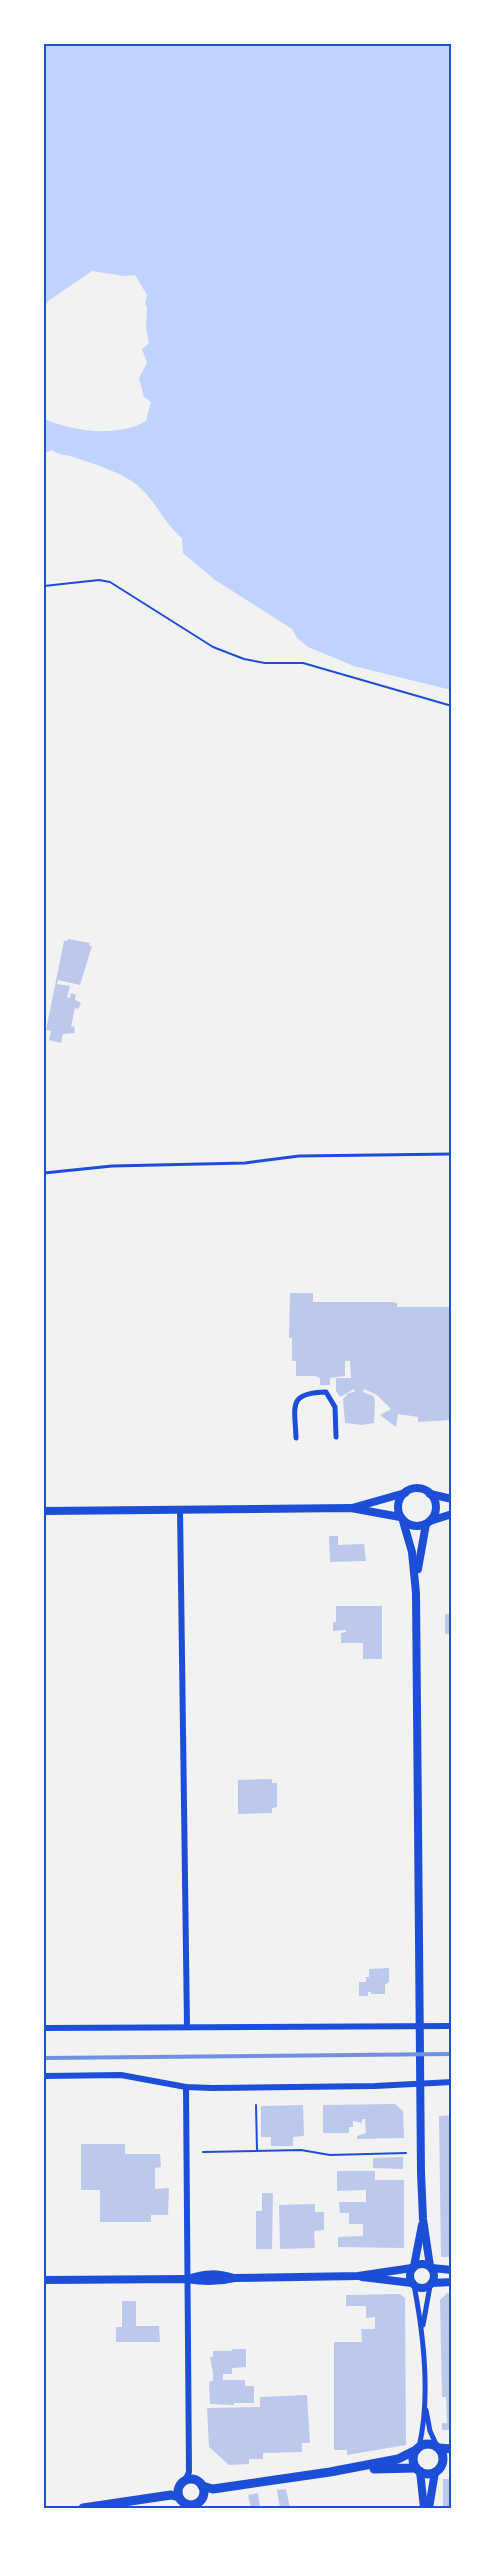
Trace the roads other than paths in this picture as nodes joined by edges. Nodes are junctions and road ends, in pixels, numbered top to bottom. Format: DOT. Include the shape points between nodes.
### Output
graph roads {
  1 [pos="452,1154"];
  2 [pos="44,1173"];
  3 [pos="336,1437"];
  4 [pos="297,1438"];
  5 [pos="405,1493"];
  6 [pos="430,1494"];
  7 [pos="452,1499"];
  8 [pos="351,1508"];
  9 [pos="180,1509"];
  10 [pos="44,1510"];
  11 [pos="452,1514"];
  12 [pos="402,1519"];
  13 [pos="428,1522"];
  14 [pos="416,1593"];
  15 [pos="420,2025"];
  16 [pos="187,2026"];
  17 [pos="452,2026"];
  18 [pos="44,2028"];
  19 [pos="44,2076"];
  20 [pos="452,2082"];
  21 [pos="420,2084"];
  22 [pos="186,2086"];
  23 [pos="423,2219"];
  24 [pos="413,2267"];
  25 [pos="431,2267"];
  26 [pos="452,2270"];
  27 [pos="357,2276"];
  28 [pos="187,2279"];
  29 [pos="44,2280"];
  30 [pos="452,2282"];
  31 [pos="413,2284"];
  32 [pos="431,2285"];
  33 [pos="422,2330"];
  34 [pos="424,2396"];
  35 [pos="438,2447"];
  36 [pos="418,2449"];
  37 [pos="452,2449"];
  38 [pos="452,2465"];
  39 [pos="418,2470"];
  40 [pos="437,2471"];
  41 [pos="330,2472"];
  42 [pos="188,2493"];
  43 [pos="83,2508"];
  44 [pos="424,2508"];
  45 [pos="429,2508"];
  1 -- 2 [label="lane" via="299,1156 245,1163 112,1166"];
  3 -- 4 [label="street" via="335,1407 326,1392 306,1393 298,1399"];
  5 -- 6 [label="street" via="415,1489"];
  5 -- 8 [label="street"];
  5 -- 12 [label="street" via="398,1507"];
  6 -- 7 [label="street"];
  6 -- 13 [label="street" via="435,1504 434,1516"];
  8 -- 9 [label="street"];
  8 -- 12 [label="street"];
  9 -- 10 [label="street"];
  9 -- 16 [label="street"];
  11 -- 13 [label="street"];
  12 -- 13 [label="street" via="412,1526"];
  12 -- 14 [label="street" via="412,1552"];
  13 -- 14 [label="street" via="420,1549"];
  14 -- 15 [label="street"];
  15 -- 16 [label="street"];
  15 -- 17 [label="street"];
  15 -- 21 [label="street"];
  16 -- 18 [label="street"];
  19 -- 22 [label="street" via="121,2076"];
  20 -- 21 [label="street"];
  21 -- 22 [label="street"];
  21 -- 23 [label="street"];
  22 -- 28 [label="street"];
  23 -- 24 [label="street"];
  23 -- 25 [label="street"];
  24 -- 25 [label="street"];
  24 -- 27 [label="street"];
  24 -- 31 [label="street"];
  25 -- 26 [label="street"];
  25 -- 32 [label="street" via="435,2276"];
  27 -- 28 [label="street" via="234,2278 210,2274"];
  27 -- 31 [label="street"];
  28 -- 29 [label="street"];
  28 -- 42 [label="street"];
  30 -- 32 [label="street"];
  31 -- 32 [label="street" via="423,2288"];
  31 -- 33 [label="street"];
  32 -- 33 [label="street"];
  33 -- 34 [label="street"];
  34 -- 35 [label="street"];
  34 -- 36 [label="street"];
  35 -- 36 [label="main road" via="426,2444"];
  35 -- 37 [label="main road"];
  35 -- 40 [label="main road" via="443,2459"];
  36 -- 39 [label="main road" via="413,2459"];
  36 -- 41 [label="main road" via="398,2459"];
  38 -- 40 [label="main road"];
  39 -- 40 [label="main road" via="427,2474"];
  39 -- 41 [label="main road" via="398,2467"];
  39 -- 44 [label="street"];
  40 -- 45 [label="street"];
  41 -- 42 [label="main road"];
  42 -- 43 [label="main road"];
}
